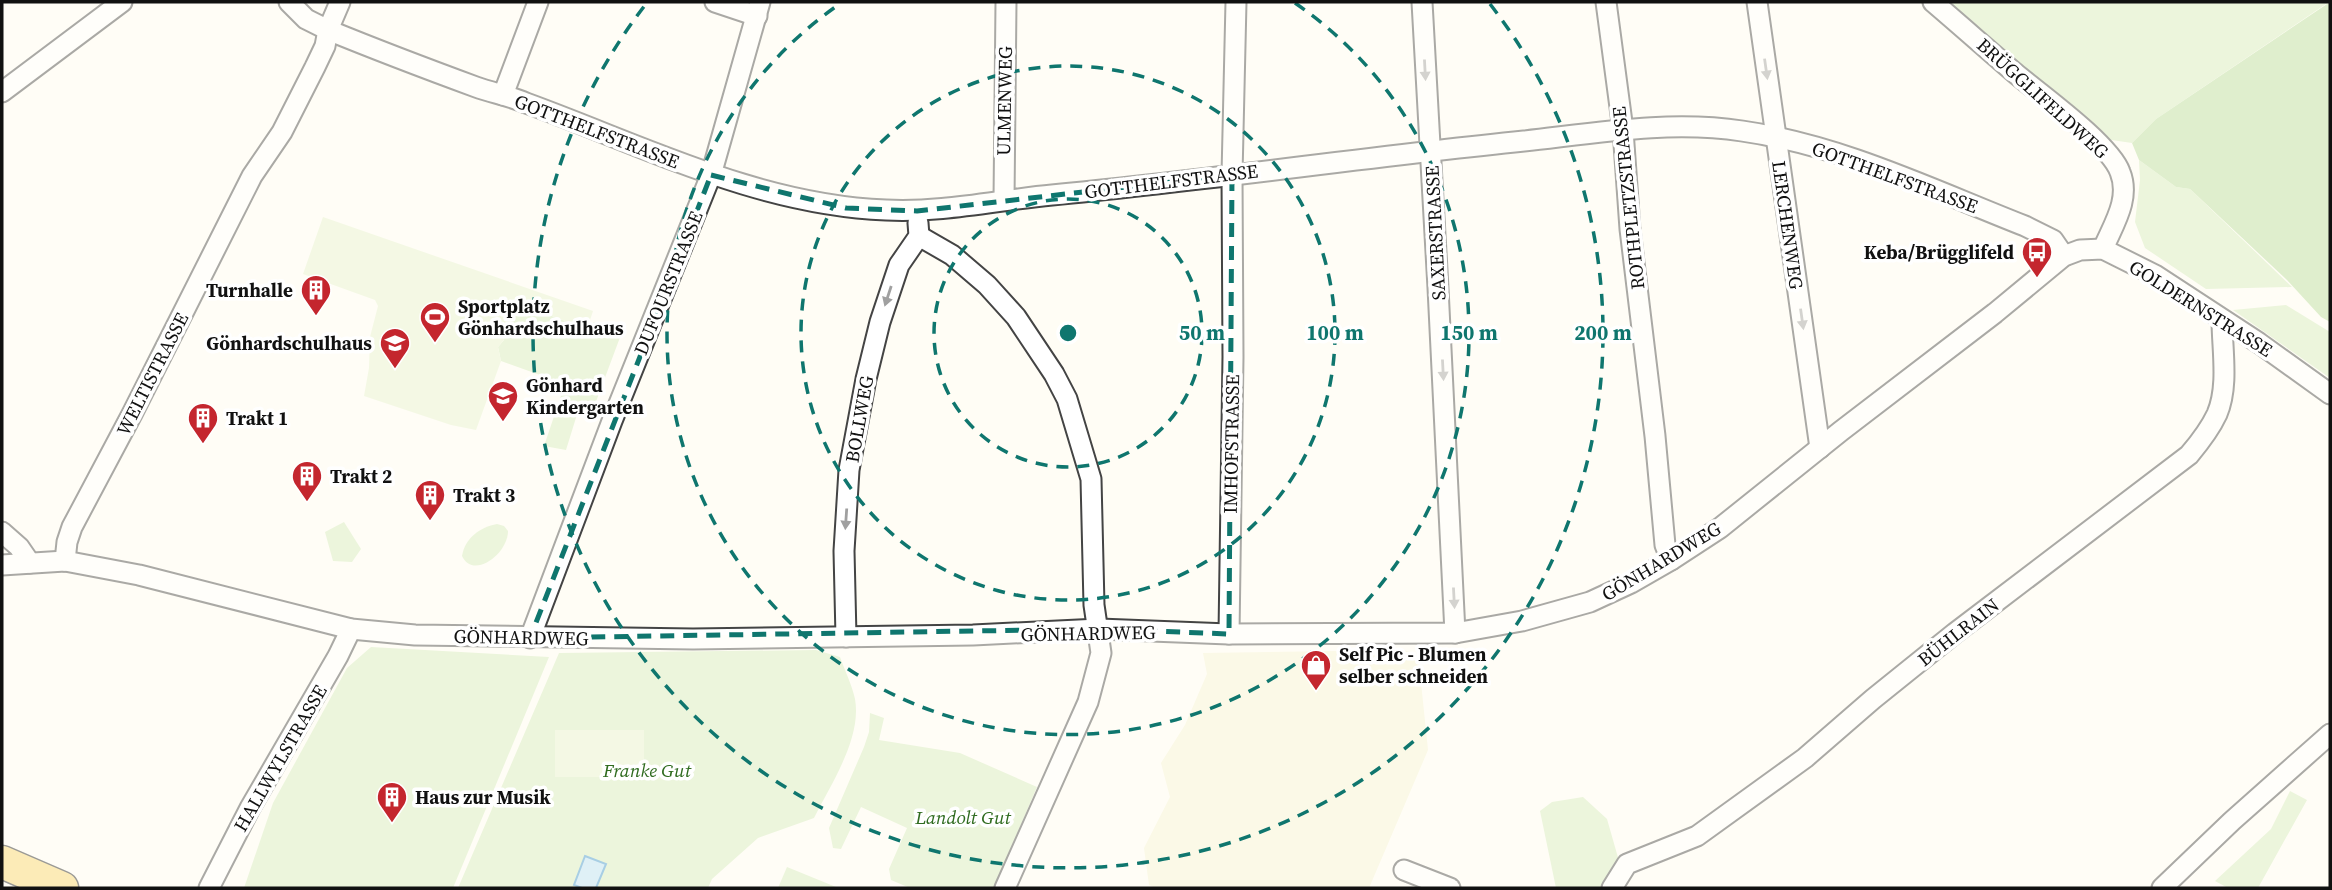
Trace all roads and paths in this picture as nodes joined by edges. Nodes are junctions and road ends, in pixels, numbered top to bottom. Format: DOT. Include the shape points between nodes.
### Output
graph roads {
  1 [pos="121,2"];
  2 [pos="289,2"];
  3 [pos="340,2"];
  4 [pos="538,2"];
  5 [pos="715,2"];
  6 [pos="1006,2"];
  7 [pos="1236,2"];
  8 [pos="1422,2"];
  9 [pos="1606,2"];
  10 [pos="1757,2"];
  11 [pos="1933,2"];
  12 [pos="759,9"];
  13 [pos="328,30"];
  14 [pos="2,92"];
  15 [pos="503,95"];
  16 [pos="1623,130"];
  17 [pos="1775,137"];
  18 [pos="1430,150"];
  19 [pos="711,175"];
  20 [pos="1232,175"];
  21 [pos="1004,200"];
  22 [pos="917,211"];
  23 [pos="919,236"];
  24 [pos="2103,249"];
  25 [pos="2064,256"];
  26 [pos="2222,320"];
  27 [pos="2330,394"];
  28 [pos="1820,448"];
  29 [pos="2,532"];
  30 [pos="1671,560"];
  31 [pos="65,561"];
  32 [pos="30,563"];
  33 [pos="2,565"];
  34 [pos="351,629"];
  35 [pos="1098,629"];
  36 [pos="1455,633"];
  37 [pos="1229,634"];
  38 [pos="846,637"];
  39 [pos="530,638"];
  40 [pos="2330,734"];
  41 [pos="2,862"];
  42 [pos="1404,870"];
  43 [pos="62,888"];
  44 [pos="209,888"];
  45 [pos="1005,888"];
  46 [pos="1450,888"];
  47 [pos="1612,888"];
  48 [pos="2162,888"];
  1 -- 14 [label="street"];
  2 -- 13 [label="street, GOTTHELFSTRASSE" via="306,19"];
  3 -- 13 [label="street, WELTISTRASSE"];
  4 -- 15 [label="street"];
  5 -- 12 [label="street"];
  6 -- 21 [label="street, ULMENWEG"];
  7 -- 20 [label="street, IMHOFSTRASSE"];
  8 -- 18 [label="street, SAXERSTRASSE, one-way"];
  9 -- 16 [label="street, ROTHPLETZSTRASSE"];
  10 -- 17 [label="street, LERCHENWEG, one-way"];
  11 -- 24 [label="street, BRÜGGLIFELDWEG" via="2073,121 2114,162 2123,185 2123,205"];
  12 -- 19 [label="street, DUFOURSTRASSE"];
  13 -- 15 [label="street, GOTTHELFSTRASSE"];
  13 -- 31 [label="street, WELTISTRASSE" via="316,67 282,132 252,176 72,527"];
  15 -- 19 [label="street, GOTTHELFSTRASSE"];
  16 -- 17 [label="street, GOTTHELFSTRASSE" via="1690,126"];
  16 -- 18 [label="street, GOTTHELFSTRASSE"];
  16 -- 30 [label="street, ROTHPLETZSTRASSE" via="1665,545"];
  17 -- 25 [label="street, GOTTHELFSTRASSE" via="1833,151 2025,226 2053,240"];
  17 -- 28 [label="street, LERCHENWEG, one-way"];
  18 -- 20 [label="street, GOTTHELFSTRASSE"];
  18 -- 36 [label="street, SAXERSTRASSE, one-way"];
  19 -- 22 [label="street, GOTTHELFSTRASSE" via="846,208"];
  19 -- 39 [label="street, DUFOURSTRASSE"];
  20 -- 21 [label="street, GOTTHELFSTRASSE"];
  20 -- 37 [label="street, IMHOFSTRASSE"];
  21 -- 22 [label="street, GOTTHELFSTRASSE"];
  22 -- 23 [label="street"];
  23 -- 35 [label="street" via="953,255 987,285 1016,317 1067,399 1091,479"];
  23 -- 38 [label="street, BOLLWEG, one-way" via="899,265 880,322 849,470 844,551"];
  24 -- 25 [label="street"];
  24 -- 26 [label="street, GOLDERNSTRASSE" via="2155,275"];
  25 -- 28 [label="street, GÖNHARDWEG"];
  26 -- 27 [label="street, GOLDERNSTRASSE"];
  26 -- 47 [label="street, BÜHLRAIN" via="2223,389 2218,412 2189,455 1955,633 1805,758 1697,836 1627,864"];
  28 -- 30 [label="street, GÖNHARDWEG" via="1720,528"];
  29 -- 32 [label="street"];
  30 -- 36 [label="street, GÖNHARDWEG" via="1590,602"];
  31 -- 32 [label="street, GÖNHARDWEG"];
  31 -- 34 [label="street, GÖNHARDWEG"];
  32 -- 33 [label="street, GÖNHARDWEG"];
  34 -- 39 [label="street, GÖNHARDWEG"];
  34 -- 44 [label="street, HALLWYLSTRASSE"];
  35 -- 37 [label="street, GÖNHARDWEG"];
  35 -- 38 [label="street, GÖNHARDWEG"];
  35 -- 45 [label="street" via="1101,653 1088,702"];
  36 -- 37 [label="street, GÖNHARDWEG"];
  38 -- 39 [label="street, GÖNHARDWEG"];
  40 -- 48 [label="street"];
  41 -- 43 [label="main road"];
  42 -- 46 [label="street"];
}
